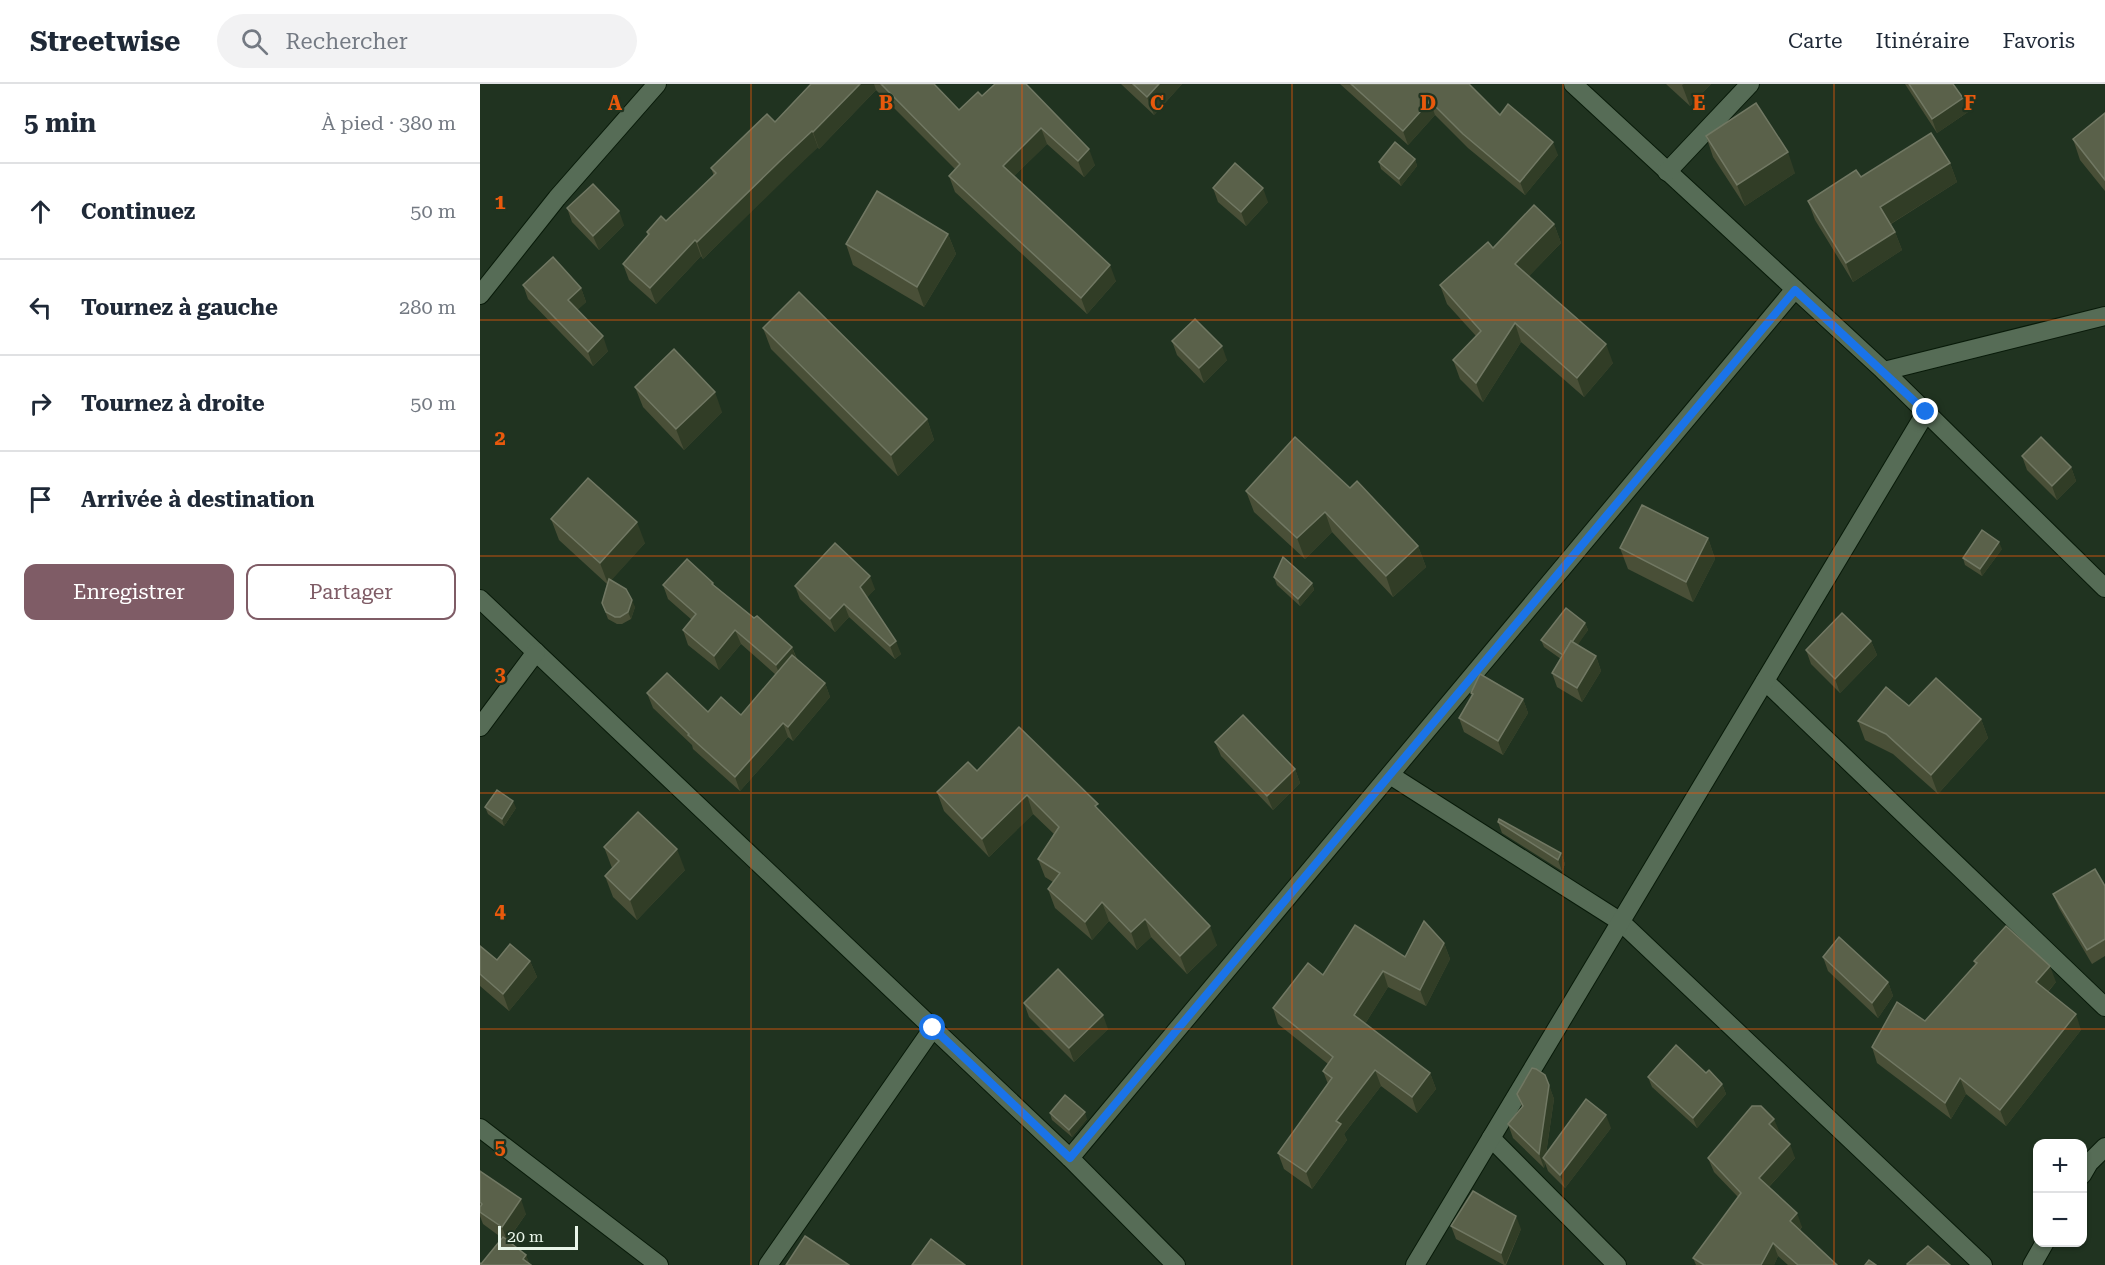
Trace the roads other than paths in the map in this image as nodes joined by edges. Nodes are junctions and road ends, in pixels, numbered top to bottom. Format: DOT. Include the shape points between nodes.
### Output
graph roads {
  1 [pos="657,84"];
  2 [pos="1750,84"];
  3 [pos="1576,85"];
  4 [pos="1667,172"];
  5 [pos="1795,290"];
  6 [pos="480,295"];
  7 [pos="2105,316"];
  8 [pos="1884,371"];
  9 [pos="1926,412"];
  10 [pos="2105,588"];
  11 [pos="480,599"];
  12 [pos="536,652"];
  13 [pos="1765,681"];
  14 [pos="480,727"];
  15 [pos="1390,775"];
  16 [pos="1621,922"];
  17 [pos="2105,1007"];
  18 [pos="933,1028"];
  19 [pos="480,1128"];
  20 [pos="1491,1138"];
  21 [pos="2105,1147"];
  22 [pos="1070,1158"];
  23 [pos="2087,1166"];
  24 [pos="2041,1247"];
  25 [pos="658,1265"];
  26 [pos="768,1265"];
  27 [pos="1176,1265"];
  28 [pos="1415,1265"];
  29 [pos="1617,1265"];
  30 [pos="1983,1265"];
  31 [pos="2032,1265"];
  1 -- 6 [label="street" via="557,198"];
  2 -- 4 [label="street"];
  3 -- 4 [label="street"];
  4 -- 5 [label="street"];
  5 -- 8 [label="street"];
  5 -- 15 [label="street"];
  7 -- 8 [label="street"];
  8 -- 9 [label="street"];
  9 -- 10 [label="street"];
  9 -- 13 [label="street"];
  11 -- 12 [label="street"];
  12 -- 14 [label="street"];
  12 -- 18 [label="street"];
  13 -- 16 [label="street"];
  13 -- 17 [label="street"];
  15 -- 16 [label="street"];
  15 -- 22 [label="street"];
  16 -- 20 [label="street"];
  16 -- 30 [label="street"];
  18 -- 22 [label="street"];
  18 -- 26 [label="street"];
  19 -- 25 [label="street"];
  20 -- 28 [label="street"];
  20 -- 29 [label="street"];
  21 -- 23 [label="street"];
  22 -- 27 [label="street"];
  24 -- 31 [label="street"];
}
